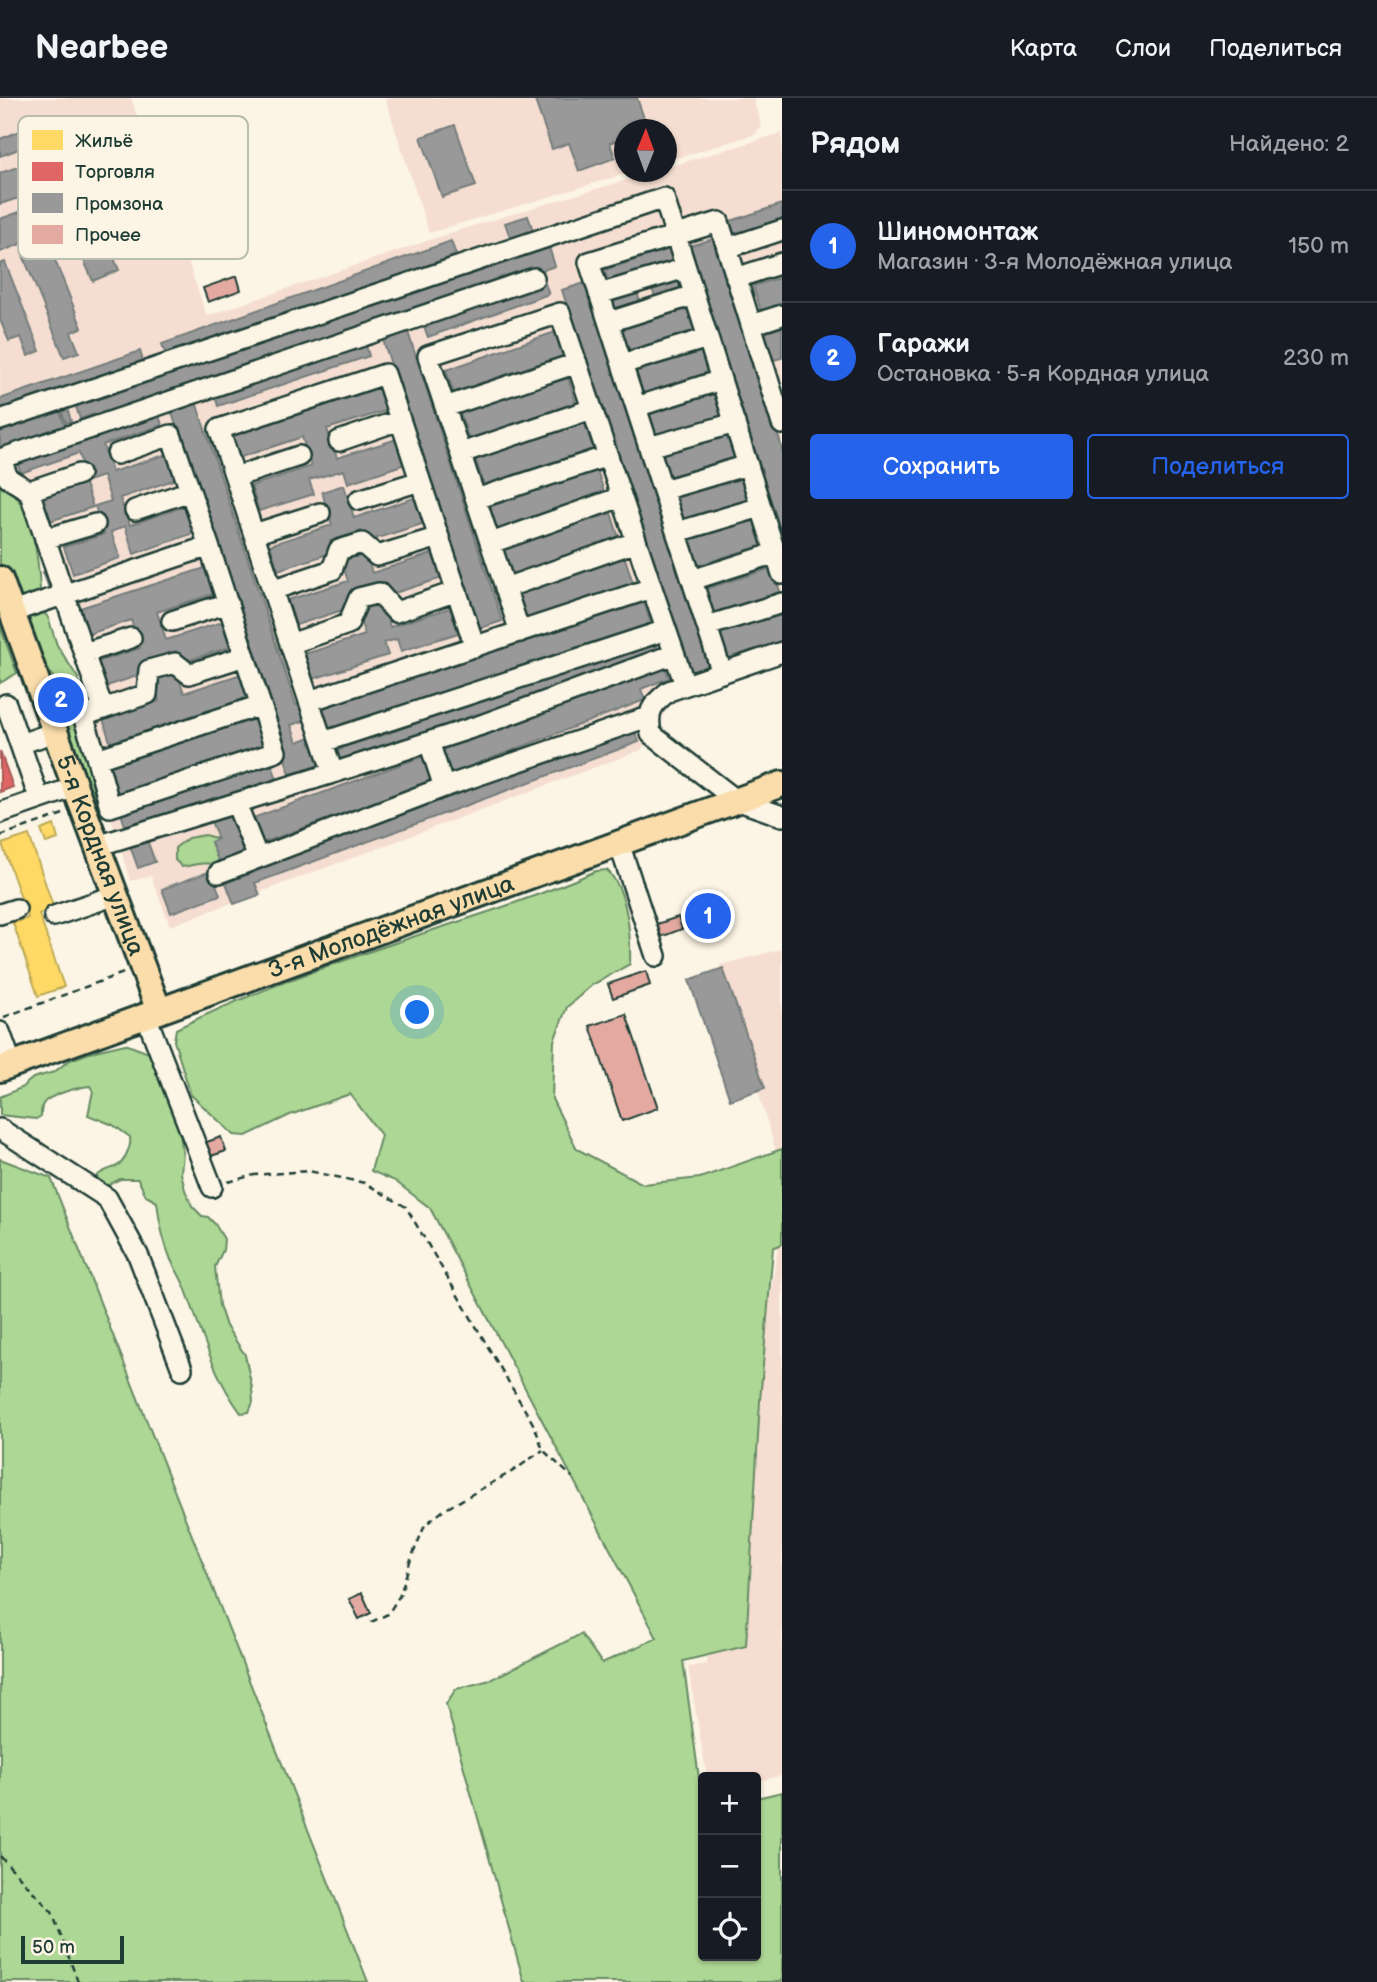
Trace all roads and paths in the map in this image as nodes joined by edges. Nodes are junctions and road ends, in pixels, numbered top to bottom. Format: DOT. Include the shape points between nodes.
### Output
graph roads {
  1 [pos="782,230"];
  2 [pos="676,235"];
  3 [pos="727,248"];
  4 [pos="782,263"];
  5 [pos="686,268"];
  6 [pos="534,278"];
  7 [pos="736,278"];
  8 [pos="599,294"];
  9 [pos="694,295"];
  10 [pos="782,315"];
  11 [pos="609,322"];
  12 [pos="751,325"];
  13 [pos="708,338"];
  14 [pos="577,363"];
  15 [pos="622,364"];
  16 [pos="774,368"];
  17 [pos="721,380"];
  18 [pos="445,407"];
  19 [pos="636,407"];
  20 [pos="592,410"];
  21 [pos="781,414"];
  22 [pos="0,420"];
  23 [pos="400,421"];
  24 [pos="735,423"];
  25 [pos="339,441"];
  26 [pos="649,447"];
  27 [pos="461,453"];
  28 [pos="117,454"];
  29 [pos="608,456"];
  30 [pos="299,457"];
  31 [pos="0,459"];
  32 [pos="748,465"];
  33 [pos="79,474"];
  34 [pos="235,477"];
  35 [pos="420,481"];
  36 [pos="663,489"];
  37 [pos="29,491"];
  38 [pos="190,491"];
  39 [pos="621,497"];
  40 [pos="476,499"];
  41 [pos="359,500"];
  42 [pos="761,507"];
  43 [pos="135,510"];
  44 [pos="320,513"];
  45 [pos="95,524"];
  46 [pos="677,532"];
  47 [pos="254,534"];
  48 [pos="439,537"];
  49 [pos="45,540"];
  50 [pos="636,542"];
  51 [pos="491,543"];
  52 [pos="209,546"];
  53 [pos="776,553"];
  54 [pos="782,573"];
  55 [pos="0,579"];
  56 [pos="692,580"];
  57 [pos="505,588"];
  58 [pos="652,588"];
  59 [pos="272,590"];
  60 [pos="457,591"];
  61 [pos="64,595"];
  62 [pos="228,603"];
  63 [pos="782,603"];
  64 [pos="12,612"];
  65 [pos="172,621"];
  66 [pos="707,626"];
  67 [pos="666,631"];
  68 [pos="520,632"];
  69 [pos="131,638"];
  70 [pos="290,644"];
  71 [pos="475,647"];
  72 [pos="782,652"];
  73 [pos="84,653"];
  74 [pos="674,654"];
  75 [pos="245,656"];
  76 [pos="722,673"];
  77 [pos="685,685"];
  78 [pos="309,701"];
  79 [pos="6,704"];
  80 [pos="261,705"];
  81 [pos="103,709"];
  82 [pos="648,717"];
  83 [pos="55,732"];
  84 [pos="323,741"];
  85 [pos="429,742"];
  86 [pos="20,744"];
  87 [pos="97,759"];
  88 [pos="333,772"];
  89 [pos="782,784"];
  90 [pos="35,787"];
  91 [pos="444,788"];
  92 [pos="79,797"];
  93 [pos="736,800"];
  94 [pos="236,803"];
  95 [pos="0,813"];
  96 [pos="782,816"];
  97 [pos="0,836"];
  98 [pos="619,843"];
  99 [pos="97,846"];
  100 [pos="258,858"];
  101 [pos="219,873"];
  102 [pos="116,895"];
  103 [pos="54,916"];
  104 [pos="656,956"];
  105 [pos="142,965"];
  106 [pos="153,1014"];
  107 [pos="0,1019"];
  108 [pos="0,1032"];
  109 [pos="6,1067"];
  110 [pos="0,1129"];
  111 [pos="212,1187"];
  112 [pos="182,1369"];
  113 [pos="542,1450"];
  114 [pos="572,1477"];
  115 [pos="371,1622"];
  116 [pos="0,1856"];
  117 [pos="78,1982"];
  1 -- 3 [label="street"];
  2 -- 3 [label="street" via="719,222"];
  2 -- 5 [label="street"];
  2 -- 8 [label="street" via="589,262"];
  2 -- 22 [label="street" via="664,198"];
  3 -- 7 [label="street"];
  4 -- 7 [label="street"];
  5 -- 8 [label="street"];
  5 -- 9 [label="street"];
  6 -- 31 [label="street"];
  7 -- 12 [label="street"];
  8 -- 11 [label="street"];
  9 -- 11 [label="street"];
  9 -- 13 [label="street"];
  10 -- 12 [label="street"];
  11 -- 15 [label="street"];
  12 -- 16 [label="street"];
  13 -- 15 [label="street"];
  13 -- 17 [label="street"];
  14 -- 18 [label="street"];
  14 -- 18 [label="street" via="560,313 428,356"];
  14 -- 20 [label="street"];
  15 -- 19 [label="street"];
  16 -- 21 [label="street"];
  17 -- 19 [label="street"];
  17 -- 24 [label="street"];
  18 -- 27 [label="street"];
  19 -- 26 [label="street"];
  20 -- 27 [label="street"];
  20 -- 29 [label="street"];
  23 -- 25 [label="street"];
  23 -- 34 [label="street" via="385,374 219,429"];
  23 -- 35 [label="street"];
  24 -- 26 [label="street"];
  24 -- 32 [label="street"];
  26 -- 36 [label="street"];
  27 -- 40 [label="street"];
  28 -- 38 [label="street" via="171,436"];
  29 -- 39 [label="street"];
  29 -- 40 [label="street"];
  30 -- 34 [label="street"];
  31 -- 37 [label="street" via="8,478"];
  32 -- 36 [label="street"];
  32 -- 42 [label="street"];
  33 -- 37 [label="street"];
  34 -- 47 [label="street"];
  35 -- 41 [label="street"];
  35 -- 48 [label="street"];
  36 -- 46 [label="street"];
  37 -- 49 [label="street"];
  38 -- 43 [label="street"];
  38 -- 52 [label="street"];
  39 -- 50 [label="street"];
  39 -- 51 [label="street"];
  40 -- 51 [label="street"];
  42 -- 46 [label="street"];
  42 -- 53 [label="street"];
  44 -- 47 [label="street"];
  45 -- 49 [label="street"];
  46 -- 56 [label="street"];
  47 -- 59 [label="street"];
  48 -- 59 [label="street" via="377,556 362,543 339,550 332,570"];
  48 -- 60 [label="street"];
  49 -- 61 [label="street"];
  50 -- 57 [label="street"];
  50 -- 58 [label="street"];
  51 -- 57 [label="street"];
  52 -- 61 [label="street"];
  52 -- 62 [label="street"];
  53 -- 54 [label="street"];
  53 -- 56 [label="street"];
  55 -- 64 [label="main road, 5-я Кордная улица"];
  56 -- 66 [label="street"];
  57 -- 68 [label="street"];
  58 -- 67 [label="street"];
  58 -- 68 [label="street"];
  59 -- 70 [label="street"];
  60 -- 70 [label="street" via="396,612 379,593 359,598 348,624"];
  60 -- 71 [label="street"];
  61 -- 64 [label="street"];
  61 -- 73 [label="street"];
  62 -- 65 [label="street"];
  62 -- 75 [label="street"];
  63 -- 66 [label="street"];
  64 -- 83 [label="main road, 5-я Кордная улица"];
  66 -- 76 [label="street"];
  67 -- 74 [label="street"];
  67 -- 84 [label="street"];
  68 -- 71 [label="street"];
  69 -- 73 [label="street"];
  70 -- 78 [label="street"];
  71 -- 78 [label="street"];
  72 -- 76 [label="street"];
  73 -- 81 [label="street"];
  74 -- 77 [label="street"];
  74 -- 85 [label="street"];
  75 -- 80 [label="street"];
  75 -- 81 [label="street" via="189,674 175,663 149,670 147,694"];
  76 -- 77 [label="street"];
  77 -- 82 [label="street" via="655,702"];
  78 -- 84 [label="street"];
  79 -- 86 [label="street"];
  80 -- 87 [label="street"];
  80 -- 87 [label="street" via="276,752 110,807"];
  81 -- 87 [label="street" via="83,716"];
  82 -- 91 [label="street"];
  82 -- 93 [label="street" via="651,734"];
  83 -- 86 [label="street"];
  83 -- 92 [label="main road, 5-я Кордная улица"];
  84 -- 88 [label="street"];
  85 -- 88 [label="street"];
  85 -- 91 [label="street"];
  86 -- 90 [label="street"];
  88 -- 94 [label="street"];
  89 -- 93 [label="main road, 3-я Молодёжная улица"];
  91 -- 100 [label="street"];
  92 -- 95 [label="street"];
  92 -- 97 [label="path"];
  92 -- 99 [label="main road, 5-я Кордная улица"];
  93 -- 96 [label="street"];
  93 -- 98 [label="main road, 3-я Молодёжная улица"];
  94 -- 99 [label="street"];
  94 -- 100 [label="street"];
  98 -- 104 [label="street"];
  98 -- 106 [label="main road, 3-я Молодёжная улица"];
  99 -- 102 [label="main road, 5-я Кордная улица"];
  100 -- 101 [label="street"];
  102 -- 103 [label="street"];
  102 -- 105 [label="main road, 5-я Кордная улица"];
  105 -- 106 [label="main road, 5-я Кордная улица"];
  105 -- 107 [label="path"];
  106 -- 109 [label="main road, 3-я Молодёжная улица"];
  106 -- 111 [label="street"];
  108 -- 109 [label="street"];
  110 -- 112 [label="street" via="107,1198 138,1255"];
  111 -- 113 [label="path" via="254,1175 309,1171 365,1184 406,1207 535,1427"];
  113 -- 114 [label="path"];
  113 -- 115 [label="path" via="425,1525 400,1595 388,1614"];
  116 -- 117 [label="path" via="52,1912"];
}
